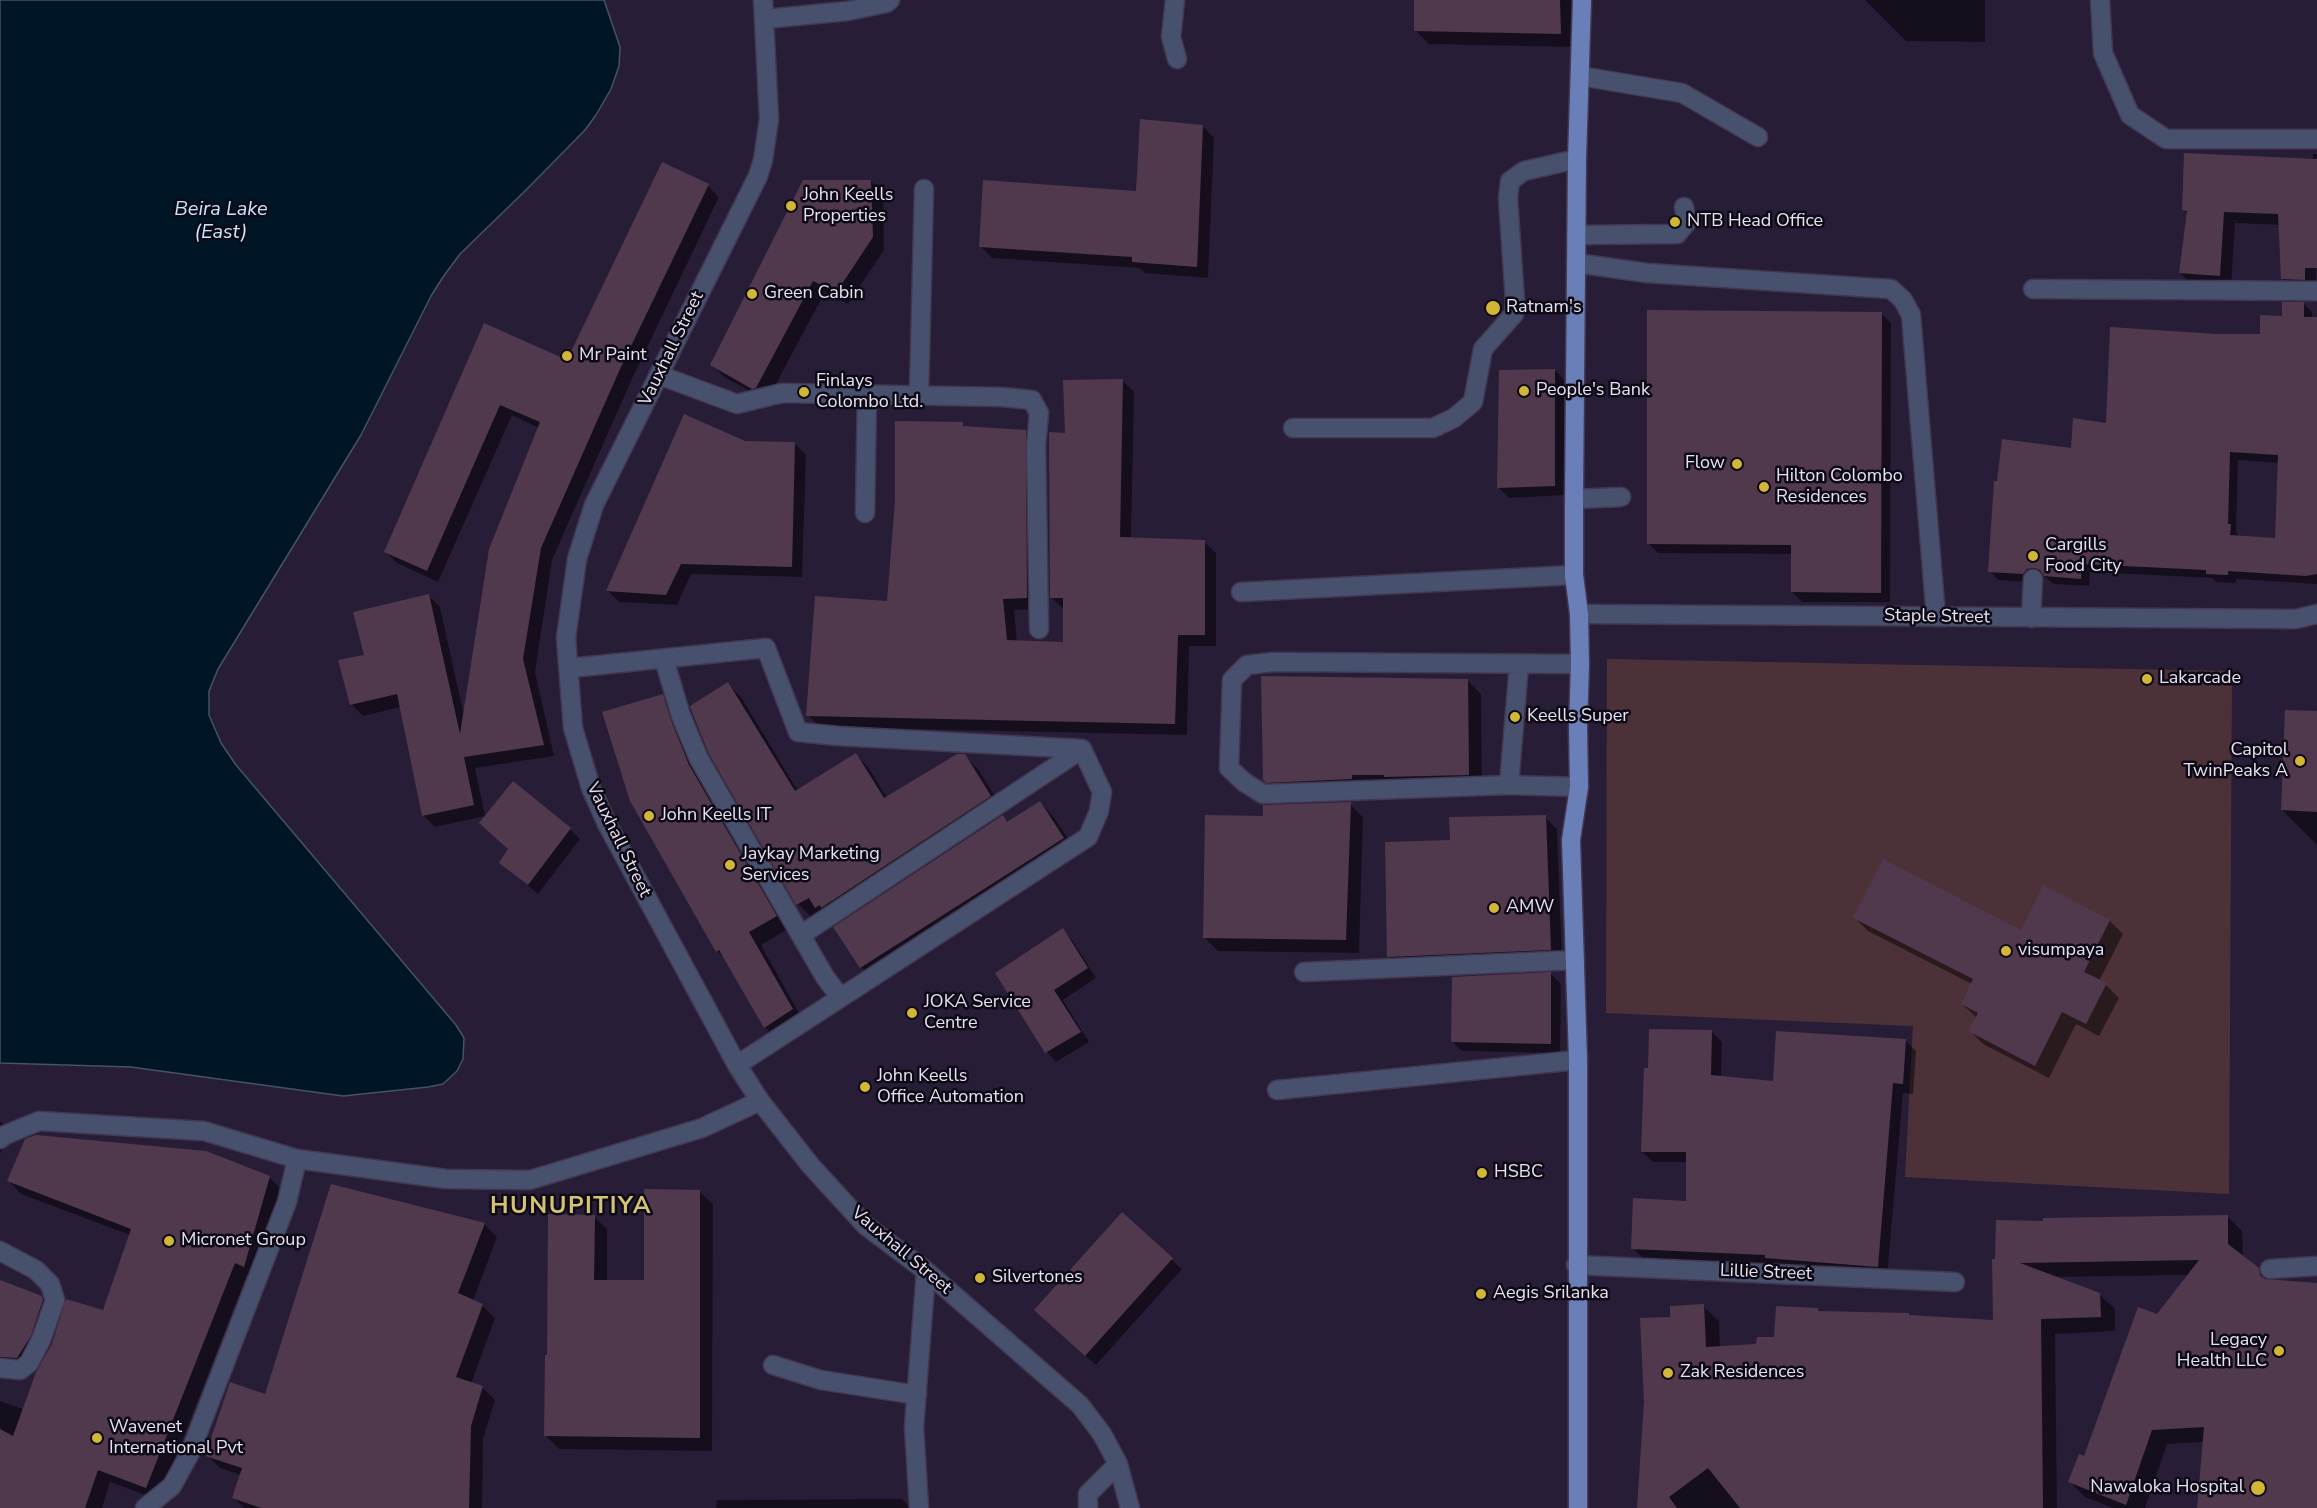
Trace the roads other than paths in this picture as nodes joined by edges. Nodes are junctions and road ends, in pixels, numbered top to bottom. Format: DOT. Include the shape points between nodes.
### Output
graph roads {
  1 [pos="764,0"];
  2 [pos="890,0"];
  3 [pos="1175,0"];
  4 [pos="1581,0"];
  5 [pos="2100,0"];
  6 [pos="765,19"];
  7 [pos="1177,59"];
  8 [pos="1580,76"];
  9 [pos="1758,137"];
  10 [pos="2317,139"];
  11 [pos="1576,159"];
  12 [pos="924,189"];
  13 [pos="1684,207"];
  14 [pos="1576,235"];
  15 [pos="1576,263"];
  16 [pos="2033,289"];
  17 [pos="2317,291"];
  18 [pos="658,375"];
  19 [pos="919,394"];
  20 [pos="867,395"];
  21 [pos="1293,428"];
  22 [pos="1621,497"];
  23 [pos="1574,498"];
  24 [pos="865,513"];
  25 [pos="1574,575"];
  26 [pos="2032,579"];
  27 [pos="1241,592"];
  28 [pos="1579,614"];
  29 [pos="2317,614"];
  30 [pos="1936,616"];
  31 [pos="2031,618"];
  32 [pos="1039,629"];
  33 [pos="664,659"];
  34 [pos="1519,664"];
  35 [pos="1580,664"];
  36 [pos="570,668"];
  37 [pos="1082,749"];
  38 [pos="1509,785"];
  39 [pos="1579,787"];
  40 [pos="801,935"];
  41 [pos="1575,960"];
  42 [pos="1304,972"];
  43 [pos="840,997"];
  44 [pos="1578,1060"];
  45 [pos="737,1065"];
  46 [pos="1277,1090"];
  47 [pos="760,1101"];
  48 [pos="0,1139"];
  49 [pos="297,1159"];
  50 [pos="0,1251"];
  51 [pos="1576,1265"];
  52 [pos="2317,1266"];
  53 [pos="2270,1269"];
  54 [pos="926,1271"];
  55 [pos="1955,1282"];
  56 [pos="773,1365"];
  57 [pos="0,1368"];
  58 [pos="917,1395"];
  59 [pos="1118,1464"];
  60 [pos="145,1508"];
  61 [pos="919,1508"];
  62 [pos="1088,1508"];
  63 [pos="1130,1508"];
  64 [pos="1578,1508"];
  1 -- 6 [label="street, Vauxhall Street"];
  2 -- 6 [label="street" via="848,10"];
  3 -- 7 [label="street" via="1171,37"];
  4 -- 8 [label="main road"];
  5 -- 10 [label="street" via="2103,53 2130,115 2166,139"];
  6 -- 18 [label="street, Vauxhall Street" via="770,119 763,160"];
  8 -- 9 [label="street" via="1682,93"];
  8 -- 11 [label="main road"];
  11 -- 14 [label="main road"];
  11 -- 21 [label="street" via="1524,171 1510,181 1514,314 1483,349 1473,402 1454,418 1432,428"];
  12 -- 19 [label="street"];
  13 -- 14 [label="street" via="1687,222 1677,234"];
  14 -- 15 [label="main road"];
  15 -- 23 [label="main road"];
  15 -- 30 [label="street" via="1647,273 1891,289 1904,300 1911,315"];
  16 -- 17 [label="street"];
  18 -- 20 [label="street" via="737,404 782,393"];
  18 -- 36 [label="street, Vauxhall Street" via="594,505 577,559 566,638"];
  19 -- 20 [label="street"];
  19 -- 32 [label="street" via="1032,400 1039,413"];
  20 -- 24 [label="street"];
  22 -- 23 [label="street"];
  23 -- 25 [label="main road"];
  25 -- 27 [label="street"];
  25 -- 28 [label="main road"];
  26 -- 31 [label="street"];
  28 -- 30 [label="street, Staple Street"];
  28 -- 35 [label="main road"];
  29 -- 31 [label="street, Staple Street" via="2296,620"];
  30 -- 31 [label="street, Staple Street"];
  33 -- 36 [label="street"];
  33 -- 37 [label="street" via="766,648 798,732"];
  33 -- 40 [label="street" via="699,759"];
  34 -- 35 [label="street"];
  34 -- 38 [label="street"];
  34 -- 38 [label="street" via="1274,662 1247,665 1232,680 1229,768 1263,794"];
  35 -- 39 [label="main road"];
  36 -- 45 [label="street, Vauxhall Street" via="573,728 591,788"];
  37 -- 40 [label="street"];
  37 -- 43 [label="street" via="1102,792 1088,837"];
  38 -- 39 [label="street"];
  39 -- 41 [label="main road" via="1571,840"];
  40 -- 43 [label="street"];
  41 -- 42 [label="street"];
  41 -- 44 [label="main road"];
  43 -- 45 [label="street"];
  44 -- 46 [label="street"];
  44 -- 51 [label="main road"];
  45 -- 47 [label="street, Vauxhall Street"];
  47 -- 49 [label="street" via="702,1128 530,1180 446,1179"];
  47 -- 54 [label="street, Vauxhall Street" via="811,1167 866,1225"];
  48 -- 49 [label="street" via="39,1122 204,1131"];
  49 -- 60 [label="street" via="287,1202 190,1453 172,1486"];
  50 -- 57 [label="street" via="36,1270 50,1284 55,1300 29,1363 20,1370"];
  51 -- 55 [label="street, Lillie Street"];
  51 -- 64 [label="main road"];
  52 -- 53 [label="street"];
  54 -- 58 [label="street"];
  54 -- 59 [label="street, Vauxhall Street" via="1080,1405"];
  56 -- 58 [label="street" via="821,1380"];
  58 -- 61 [label="street" via="914,1427"];
  59 -- 62 [label="street" via="1088,1494"];
  59 -- 63 [label="street, Vauxhall Street"];
}
